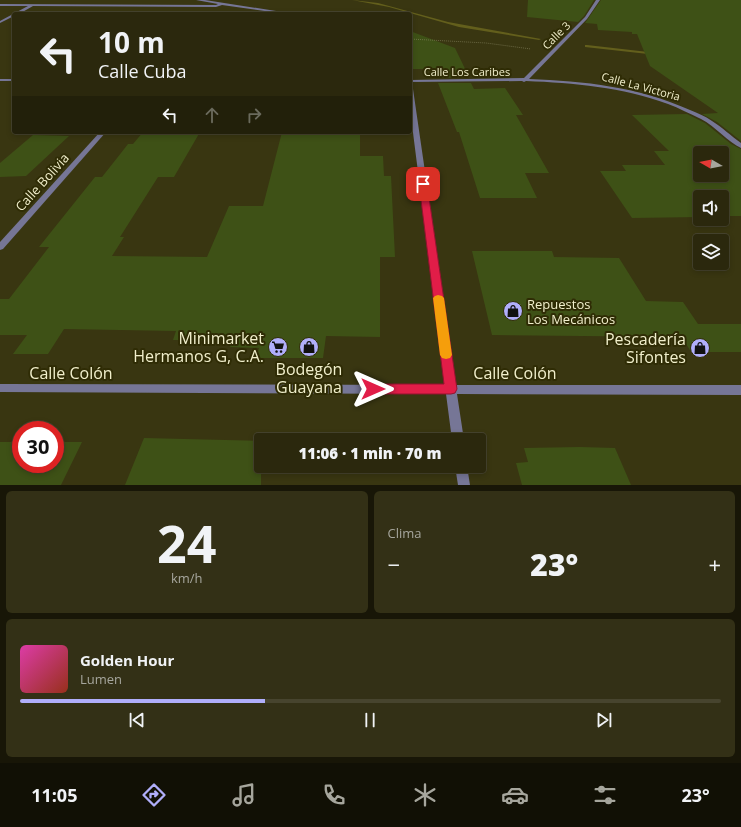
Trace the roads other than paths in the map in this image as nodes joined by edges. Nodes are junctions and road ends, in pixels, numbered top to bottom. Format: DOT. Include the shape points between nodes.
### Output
graph roads {
  1 [pos="43,0"];
  2 [pos="198,0"];
  3 [pos="598,0"];
  4 [pos="221,4"];
  5 [pos="0,5"];
  6 [pos="33,5"];
  7 [pos="216,6"];
  8 [pos="212,11"];
  9 [pos="19,12"];
  10 [pos="279,12"];
  11 [pos="12,16"];
  12 [pos="0,22"];
  13 [pos="0,80"];
  14 [pos="12,80"];
  15 [pos="412,81"];
  16 [pos="524,81"];
  17 [pos="412,104"];
  18 [pos="101,134"];
  19 [pos="741,146"];
  20 [pos="0,247"];
  21 [pos="0,388"];
  22 [pos="451,389"];
  23 [pos="741,390"];
  24 [pos="457,433"];
  25 [pos="462,473"];
  26 [pos="464,485"];
  1 -- 6 [label="street"];
  2 -- 4 [label="street"];
  3 -- 16 [label="street, Calle 3" via="586,18"];
  4 -- 7 [label="street"];
  4 -- 10 [label="street"];
  5 -- 6 [label="street"];
  6 -- 7 [label="street"];
  6 -- 9 [label="street"];
  7 -- 8 [label="street"];
  11 -- 12 [label="street"];
  13 -- 14 [label="street"];
  15 -- 16 [label="street, Calle Los Caribes"];
  16 -- 19 [label="street, Calle La Victoria" via="593,83 636,92 706,119"];
  17 -- 22 [label="street"];
  18 -- 20 [label="street, Calle Bolivia"];
  21 -- 22 [label="street, Calle Colón"];
  22 -- 23 [label="street, Calle Colón"];
  22 -- 24 [label="street"];
  25 -- 26 [label="street"];
}
